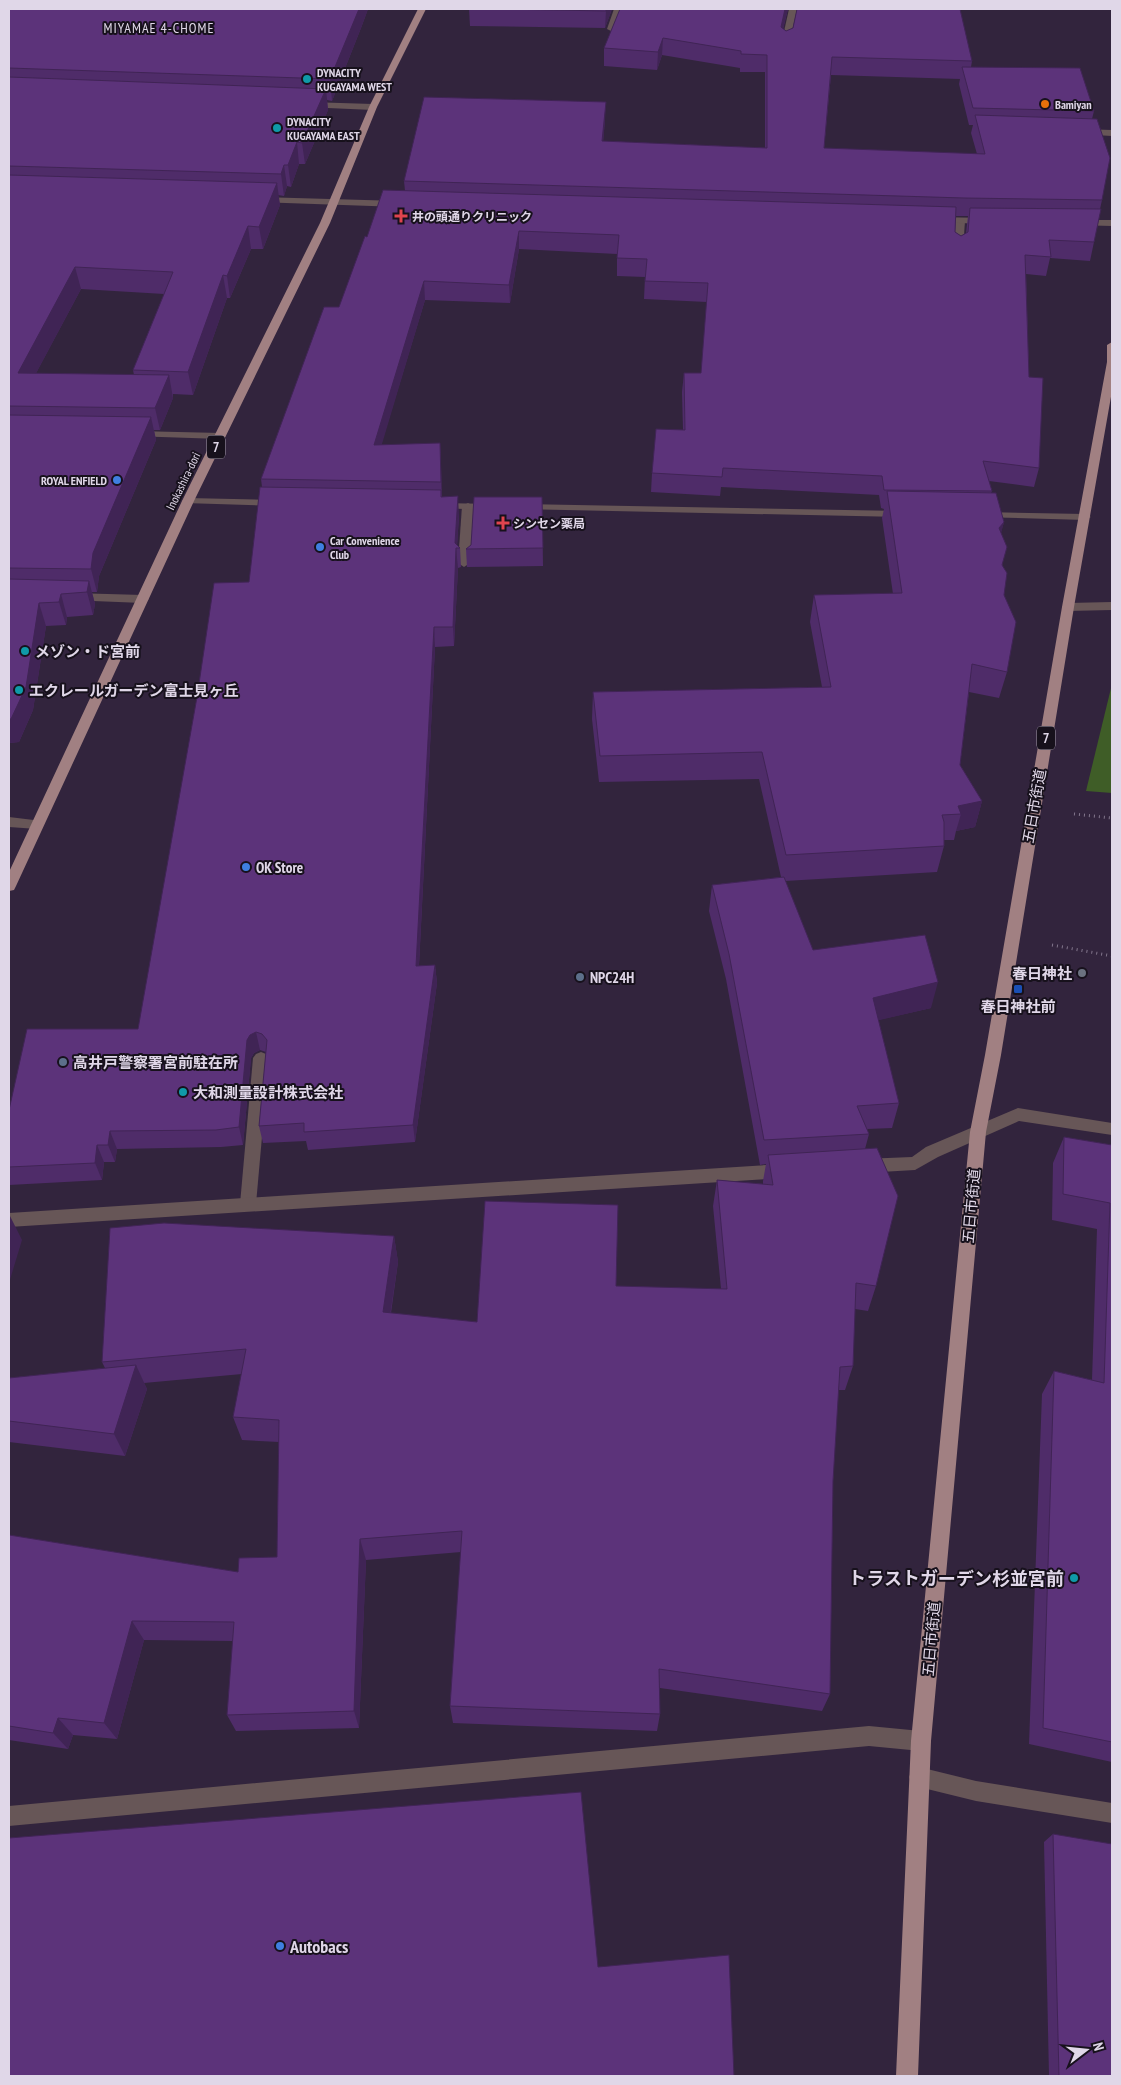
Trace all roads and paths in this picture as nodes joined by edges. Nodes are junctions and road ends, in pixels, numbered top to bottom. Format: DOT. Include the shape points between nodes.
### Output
graph roads {
  1 [pos="422,9"];
  2 [pos="618,9"];
  3 [pos="793,9"];
  4 [pos="611,29"];
  5 [pos="785,45"];
  6 [pos="294,104"];
  7 [pos="373,107"];
  8 [pos="1070,131"];
  9 [pos="1112,133"];
  10 [pos="252,199"];
  11 [pos="334,202"];
  12 [pos="412,204"];
  13 [pos="920,219"];
  14 [pos="960,220"];
  15 [pos="998,221"];
  16 [pos="1064,222"];
  17 [pos="1112,223"];
  18 [pos="958,250"];
  19 [pos="1112,345"];
  20 [pos="127,434"];
  21 [pos="221,436"];
  22 [pos="188,501"];
  23 [pos="291,503"];
  24 [pos="429,506"];
  25 [pos="468,506"];
  26 [pos="918,514"];
  27 [pos="968,515"];
  28 [pos="1085,517"];
  29 [pos="464,563"];
  30 [pos="56,596"];
  31 [pos="143,599"];
  32 [pos="1112,606"];
  33 [pos="1068,607"];
  34 [pos="1067,814"];
  35 [pos="1112,818"];
  36 [pos="9,822"];
  37 [pos="37,824"];
  38 [pos="9,886"];
  39 [pos="1048,945"];
  40 [pos="1112,956"];
  41 [pos="261,1058"];
  42 [pos="1112,1129"];
  43 [pos="978,1132"];
  44 [pos="845,1167"];
  45 [pos="795,1170"];
  46 [pos="248,1204"];
  47 [pos="9,1220"];
  48 [pos="921,1741"];
  49 [pos="919,1777"];
  50 [pos="1112,1813"];
  51 [pos="9,1816"];
  52 [pos="907,2076"];
  1 -- 7 [label="main road, Inokashira-dori / 7"];
  2 -- 4 [label="street"];
  3 -- 5 [label="street"];
  6 -- 7 [label="street"];
  7 -- 11 [label="main road, Inokashira-dori / 7"];
  8 -- 9 [label="street"];
  10 -- 11 [label="street"];
  11 -- 12 [label="street"];
  11 -- 21 [label="main road, Inokashira-dori / 7"];
  13 -- 14 [label="street"];
  14 -- 15 [label="street"];
  14 -- 18 [label="street"];
  16 -- 17 [label="street"];
  19 -- 28 [label="main road, 五日市街道 / 7" via="1112,362"];
  20 -- 21 [label="street"];
  21 -- 22 [label="main road, Inokashira-dori / 7"];
  22 -- 23 [label="street"];
  22 -- 31 [label="main road, Inokashira-dori / 7"];
  24 -- 25 [label="street"];
  25 -- 26 [label="street"];
  25 -- 29 [label="street"];
  27 -- 28 [label="street"];
  28 -- 33 [label="main road, 五日市街道 / 7"];
  30 -- 31 [label="street"];
  31 -- 37 [label="main road, Inokashira-dori / 7"];
  32 -- 33 [label="street"];
  33 -- 43 [label="main road, 五日市街道 / 7"];
  34 -- 35 [label="path"];
  36 -- 37 [label="street"];
  37 -- 38 [label="main road, Inokashira-dori / 7"];
  39 -- 40 [label="path"];
  41 -- 46 [label="street"];
  42 -- 43 [label="street" via="1018,1114"];
  43 -- 44 [label="street" via="915,1163"];
  43 -- 48 [label="main road, 五日市街道 / 7"];
  45 -- 46 [label="street"];
  46 -- 47 [label="street"];
  48 -- 49 [label="main road, 五日市街道 / 7"];
  48 -- 51 [label="street" via="868,1736"];
  49 -- 50 [label="street" via="976,1791"];
  49 -- 52 [label="main road, 五日市街道 / 7"];
}
